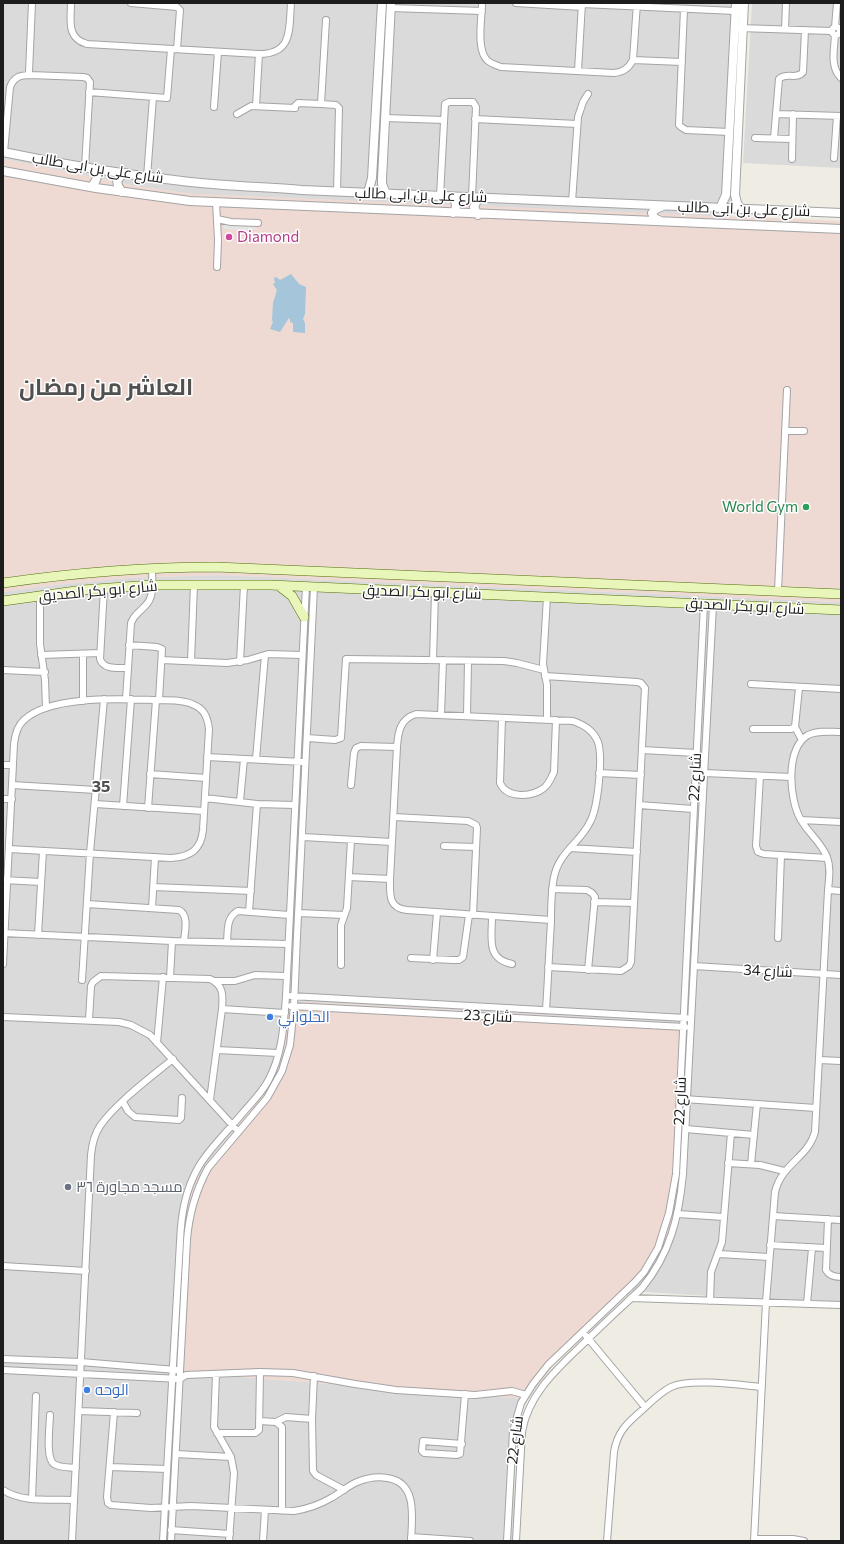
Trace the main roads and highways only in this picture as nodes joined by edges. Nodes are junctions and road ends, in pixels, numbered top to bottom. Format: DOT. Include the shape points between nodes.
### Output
graph roads {
  1 [pos="3,583"];
  2 [pos="594,584"];
  3 [pos="279,586"];
  4 [pos="841,594"];
  5 [pos="594,599"];
  6 [pos="3,601"];
  7 [pos="841,610"];
  8 [pos="304,617"];
  1 -- 2 [label="main road, شارع ابو بكر الصديق" via="152,569 237,567"];
  2 -- 4 [label="main road, شارع ابو بكر الصديق"];
  2 -- 5 [label="main road"];
  3 -- 5 [label="main road, شارع ابو بكر الصديق"];
  3 -- 6 [label="main road, شارع ابو بكر الصديق" via="152,585 104,588"];
  3 -- 8 [label="main road" via="292,596"];
  5 -- 7 [label="main road, شارع ابو بكر الصديق"];
}
